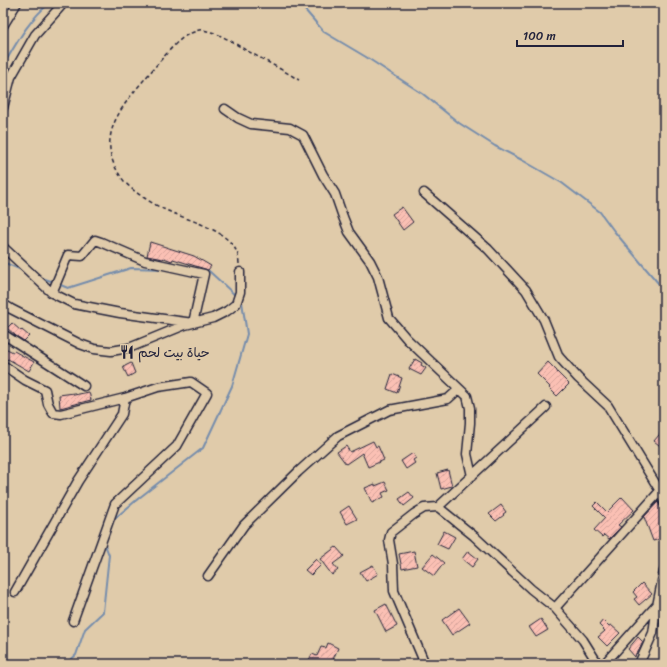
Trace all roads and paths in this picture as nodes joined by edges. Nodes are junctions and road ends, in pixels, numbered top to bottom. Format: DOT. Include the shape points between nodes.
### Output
graph roads {
  1 [pos="17,3"];
  2 [pos="61,6"];
  3 [pos="3,26"];
  4 [pos="299,80"];
  5 [pos="3,108"];
  6 [pos="225,109"];
  7 [pos="424,193"];
  8 [pos="3,247"];
  9 [pos="240,272"];
  10 [pos="52,293"];
  11 [pos="3,304"];
  12 [pos="193,323"];
  13 [pos="3,334"];
  14 [pos="3,365"];
  15 [pos="84,386"];
  16 [pos="459,389"];
  17 [pos="125,398"];
  18 [pos="546,407"];
  19 [pos="472,476"];
  20 [pos="660,491"];
  21 [pos="664,502"];
  22 [pos="438,507"];
  23 [pos="664,571"];
  24 [pos="208,576"];
  25 [pos="663,580"];
  26 [pos="16,592"];
  27 [pos="657,606"];
  28 [pos="555,608"];
  29 [pos="73,621"];
  30 [pos="425,664"];
  31 [pos="598,664"];
  32 [pos="639,664"];
  1 -- 3 [label="street"];
  2 -- 5 [label="street" via="35,35 11,77"];
  4 -- 9 [label="path" via="218,34 201,30 188,34 172,47 118,113 112,128 110,154 125,182 138,194 167,211 224,236 237,254"];
  6 -- 16 [label="street" via="251,124 290,128 303,135 335,194 342,217 378,277 389,318"];
  7 -- 20 [label="street" via="488,249 526,290 544,320 560,357 608,406"];
  8 -- 10 [label="street"];
  9 -- 12 [label="street" via="240,292 236,304 213,318"];
  10 -- 12 [label="street" via="74,304"];
  10 -- 12 [label="street" via="68,255 82,256 95,240 145,261 204,274"];
  11 -- 12 [label="street" via="80,344 111,351 129,348"];
  13 -- 15 [label="street"];
  14 -- 17 [label="street" via="45,390 53,413 61,414"];
  16 -- 19 [label="street" via="467,396 470,408 467,454"];
  16 -- 24 [label="street" via="448,399 389,410 338,436 244,525"];
  17 -- 26 [label="street" via="122,414 78,481"];
  17 -- 29 [label="street" via="158,387 191,382 207,393 177,446 115,504"];
  18 -- 19 [label="street"];
  19 -- 22 [label="street"];
  20 -- 21 [label="street"];
  20 -- 28 [label="street"];
  22 -- 28 [label="street"];
  22 -- 30 [label="street" via="424,508 414,514 391,532 389,540 394,591"];
  23 -- 25 [label="street"];
  25 -- 27 [label="street"];
  27 -- 31 [label="street" via="605,663"];
  27 -- 32 [label="street" via="653,633"];
  28 -- 31 [label="street" via="583,640"];
}
